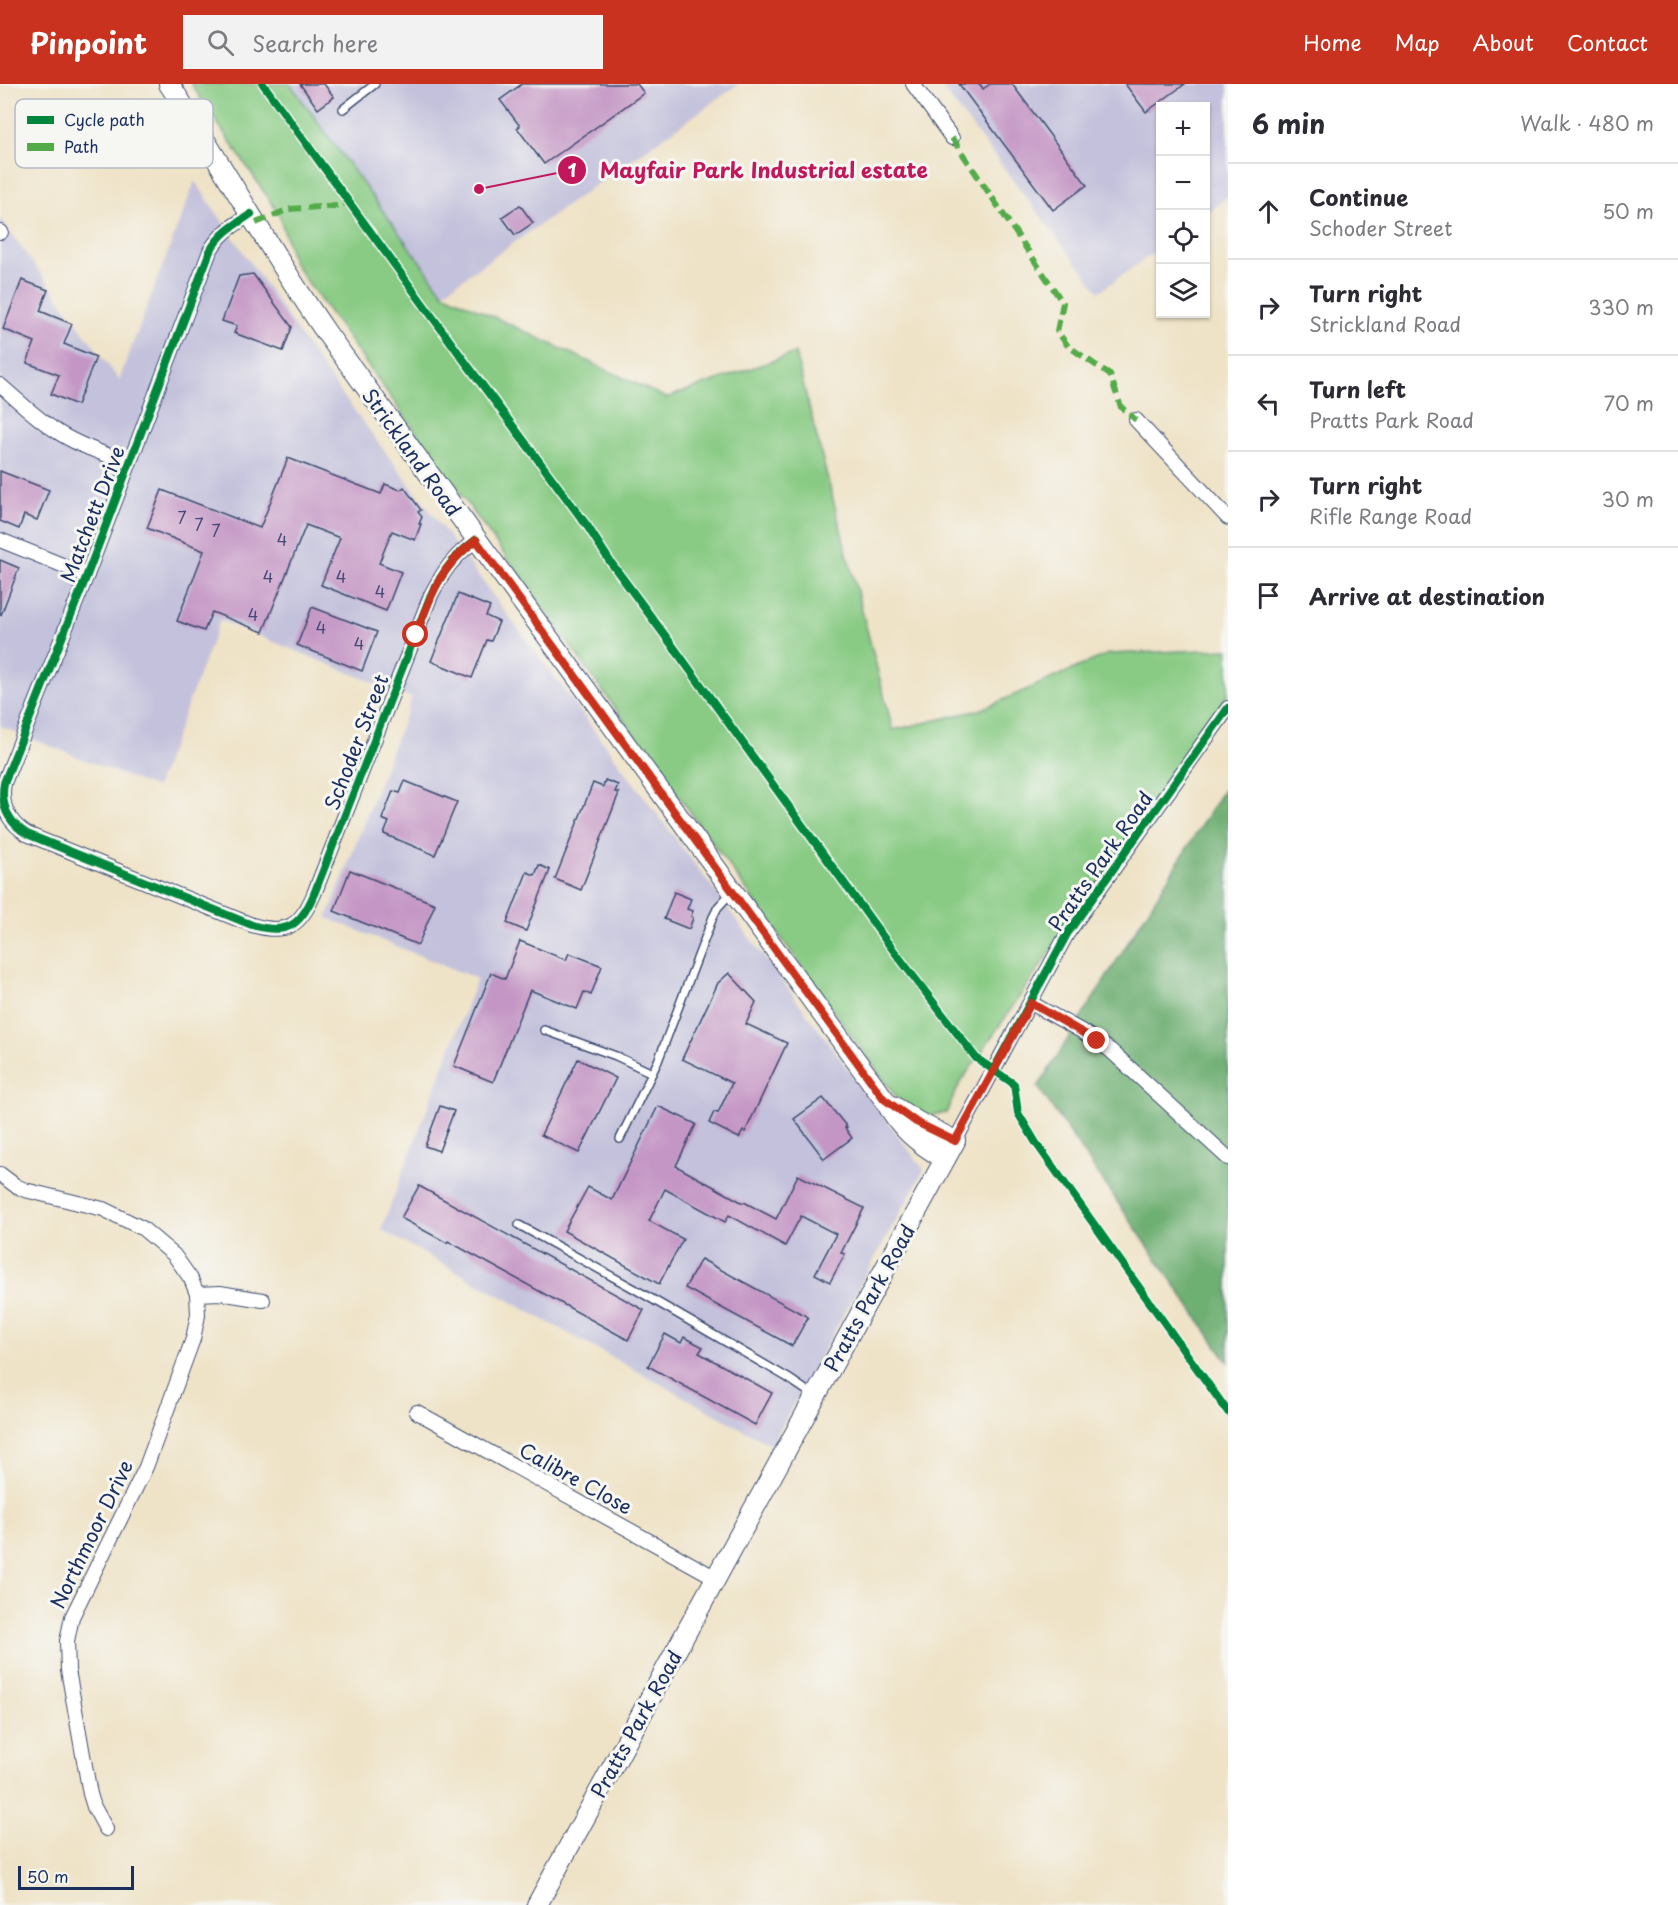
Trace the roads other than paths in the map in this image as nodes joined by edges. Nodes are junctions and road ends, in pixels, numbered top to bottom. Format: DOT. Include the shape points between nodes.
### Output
graph roads {
  1 [pos="169,84"];
  2 [pos="375,84"];
  3 [pos="913,84"];
  4 [pos="178,99"];
  5 [pos="343,109"];
  6 [pos="952,138"];
  7 [pos="213,155"];
  8 [pos="250,214"];
  9 [pos="0,385"];
  10 [pos="1136,420"];
  11 [pos="129,464"];
  12 [pos="1228,518"];
  13 [pos="0,540"];
  14 [pos="476,540"];
  15 [pos="87,575"];
  16 [pos="1228,708"];
  17 [pos="27,834"];
  18 [pos="733,891"];
  19 [pos="1031,1003"];
  20 [pos="544,1030"];
  21 [pos="652,1073"];
  22 [pos="884,1099"];
  23 [pos="620,1139"];
  24 [pos="955,1141"];
  25 [pos="1228,1158"];
  26 [pos="945,1159"];
  27 [pos="0,1174"];
  28 [pos="519,1225"];
  29 [pos="197,1294"];
  30 [pos="264,1300"];
  31 [pos="815,1396"];
  32 [pos="417,1412"];
  33 [pos="716,1578"];
  34 [pos="106,1829"];
  35 [pos="537,1905"];
  1 -- 4 [label="street, Strickland Road"];
  2 -- 5 [label="lane"];
  3 -- 6 [label="street"];
  7 -- 8 [label="street, Strickland Road"];
  8 -- 11 [label="street, Matchett Drive" via="224,231 210,251"];
  8 -- 14 [label="street, Strickland Road" via="308,306"];
  9 -- 11 [label="street" via="63,435"];
  10 -- 12 [label="street"];
  11 -- 15 [label="street, Matchett Drive"];
  13 -- 15 [label="street"];
  14 -- 17 [label="street, Schoder Street" via="454,558 431,595 314,894 304,914 292,926 274,930 252,925"];
  14 -- 18 [label="street, Strickland Road"];
  15 -- 17 [label="street, Matchett Drive" via="4,783 2,799 7,815"];
  16 -- 19 [label="street, Pratts Park Road" via="1067,934"];
  18 -- 21 [label="lane" via="712,917"];
  18 -- 22 [label="street, Strickland Road"];
  19 -- 24 [label="street, Pratts Park Road"];
  19 -- 25 [label="street" via="1110,1050"];
  20 -- 21 [label="lane"];
  21 -- 23 [label="lane"];
  22 -- 24 [label="street, Strickland Road" via="916,1122"];
  22 -- 26 [label="street, Strickland Road" via="907,1133"];
  24 -- 26 [label="street, Pratts Park Road"];
  26 -- 31 [label="street, Pratts Park Road"];
  27 -- 29 [label="street, Northmoor Drive" via="25,1190 104,1209 142,1228 174,1255"];
  28 -- 31 [label="lane"];
  29 -- 30 [label="street" via="220,1293"];
  29 -- 34 [label="street, Northmoor Drive" via="193,1339 146,1467 79,1599 69,1629 68,1670 90,1794"];
  31 -- 33 [label="street, Pratts Park Road"];
  32 -- 33 [label="street, Calibre Close"];
  33 -- 35 [label="street, Pratts Park Road"];
}
